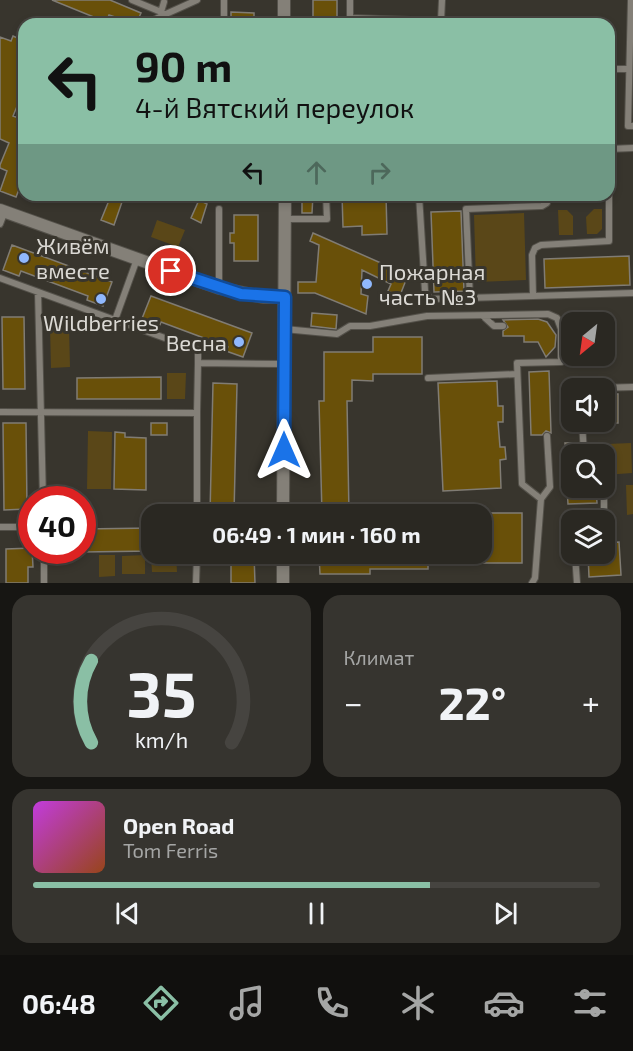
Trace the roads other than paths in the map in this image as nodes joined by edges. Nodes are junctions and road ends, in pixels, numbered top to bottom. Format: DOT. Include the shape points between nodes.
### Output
graph roads {
  1 [pos="132,0"];
  2 [pos="196,0"];
  3 [pos="224,0"];
  4 [pos="284,0"];
  5 [pos="350,0"];
  6 [pos="442,0"];
  7 [pos="631,0"];
  8 [pos="164,2"];
  9 [pos="163,13"];
  10 [pos="155,18"];
  11 [pos="224,18"];
  12 [pos="284,18"];
  13 [pos="350,18"];
  14 [pos="441,18"];
  15 [pos="615,69"];
  16 [pos="629,69"];
  17 [pos="633,126"];
  18 [pos="633,148"];
  19 [pos="615,149"];
  20 [pos="285,201"];
  21 [pos="326,201"];
  22 [pos="420,201"];
  23 [pos="548,201"];
  24 [pos="609,201"];
  25 [pos="219,209"];
  26 [pos="2,211"];
  27 [pos="285,219"];
  28 [pos="0,224"];
  29 [pos="137,259"];
  30 [pos="0,278"];
  31 [pos="219,288"];
  32 [pos="38,292"];
  33 [pos="633,293"];
  34 [pos="285,297"];
  35 [pos="533,297"];
  36 [pos="470,299"];
  37 [pos="482,315"];
  38 [pos="115,320"];
  39 [pos="503,326"];
  40 [pos="284,329"];
  41 [pos="198,363"];
  42 [pos="284,364"];
  43 [pos="517,374"];
  44 [pos="428,378"];
  45 [pos="633,387"];
  46 [pos="615,388"];
  47 [pos="0,412"];
  48 [pos="40,412"];
  49 [pos="197,413"];
  50 [pos="547,436"];
  51 [pos="43,486"];
  52 [pos="541,498"];
  53 [pos="197,504"];
  54 [pos="283,504"];
  55 [pos="0,527"];
  56 [pos="18,527"];
  57 [pos="44,564"];
  58 [pos="197,564"];
  59 [pos="283,564"];
  60 [pos="576,564"];
  61 [pos="44,583"];
  62 [pos="196,583"];
  63 [pos="283,583"];
  64 [pos="532,583"];
  65 [pos="577,583"];
  1 -- 9 [label="lane"];
  2 -- 9 [label="lane"];
  3 -- 11 [label="lane"];
  4 -- 12 [label="street"];
  5 -- 13 [label="lane"];
  6 -- 14 [label="lane"];
  7 -- 16 [label="lane"];
  8 -- 9 [label="lane"];
  9 -- 10 [label="lane"];
  15 -- 16 [label="lane"];
  16 -- 17 [label="lane" via="628,126"];
  18 -- 19 [label="lane"];
  20 -- 27 [label="street"];
  21 -- 27 [label="lane" via="327,219"];
  22 -- 36 [label="lane" via="426,295 433,300"];
  23 -- 36 [label="lane" via="542,206 466,209"];
  24 -- 35 [label="lane" via="609,241 535,248"];
  25 -- 31 [label="lane"];
  26 -- 28 [label="lane"];
  26 -- 29 [label="street"];
  27 -- 34 [label="street"];
  29 -- 31 [label="street"];
  29 -- 38 [label="lane"];
  30 -- 32 [label="lane"];
  31 -- 34 [label="street"];
  32 -- 38 [label="lane"];
  32 -- 48 [label="lane"];
  33 -- 35 [label="lane"];
  34 -- 40 [label="street"];
  35 -- 36 [label="lane"];
  37 -- 39 [label="lane" via="494,326"];
  37 -- 40 [label="lane" via="427,316 350,326 337,334"];
  37 -- 43 [label="lane" via="548,314 557,318 561,362 517,363"];
  38 -- 41 [label="lane" via="198,350"];
  40 -- 42 [label="street"];
  41 -- 42 [label="lane"];
  41 -- 49 [label="lane"];
  42 -- 54 [label="street"];
  43 -- 44 [label="lane"];
  43 -- 52 [label="lane" via="522,484"];
  45 -- 46 [label="lane"];
  47 -- 48 [label="lane"];
  48 -- 49 [label="lane"];
  48 -- 51 [label="lane"];
  49 -- 53 [label="lane"];
  50 -- 52 [label="lane" via="550,487"];
  52 -- 64 [label="lane"];
  55 -- 56 [label="lane"];
  57 -- 61 [label="lane"];
  58 -- 62 [label="lane"];
  59 -- 63 [label="street"];
  60 -- 65 [label="lane"];
}
